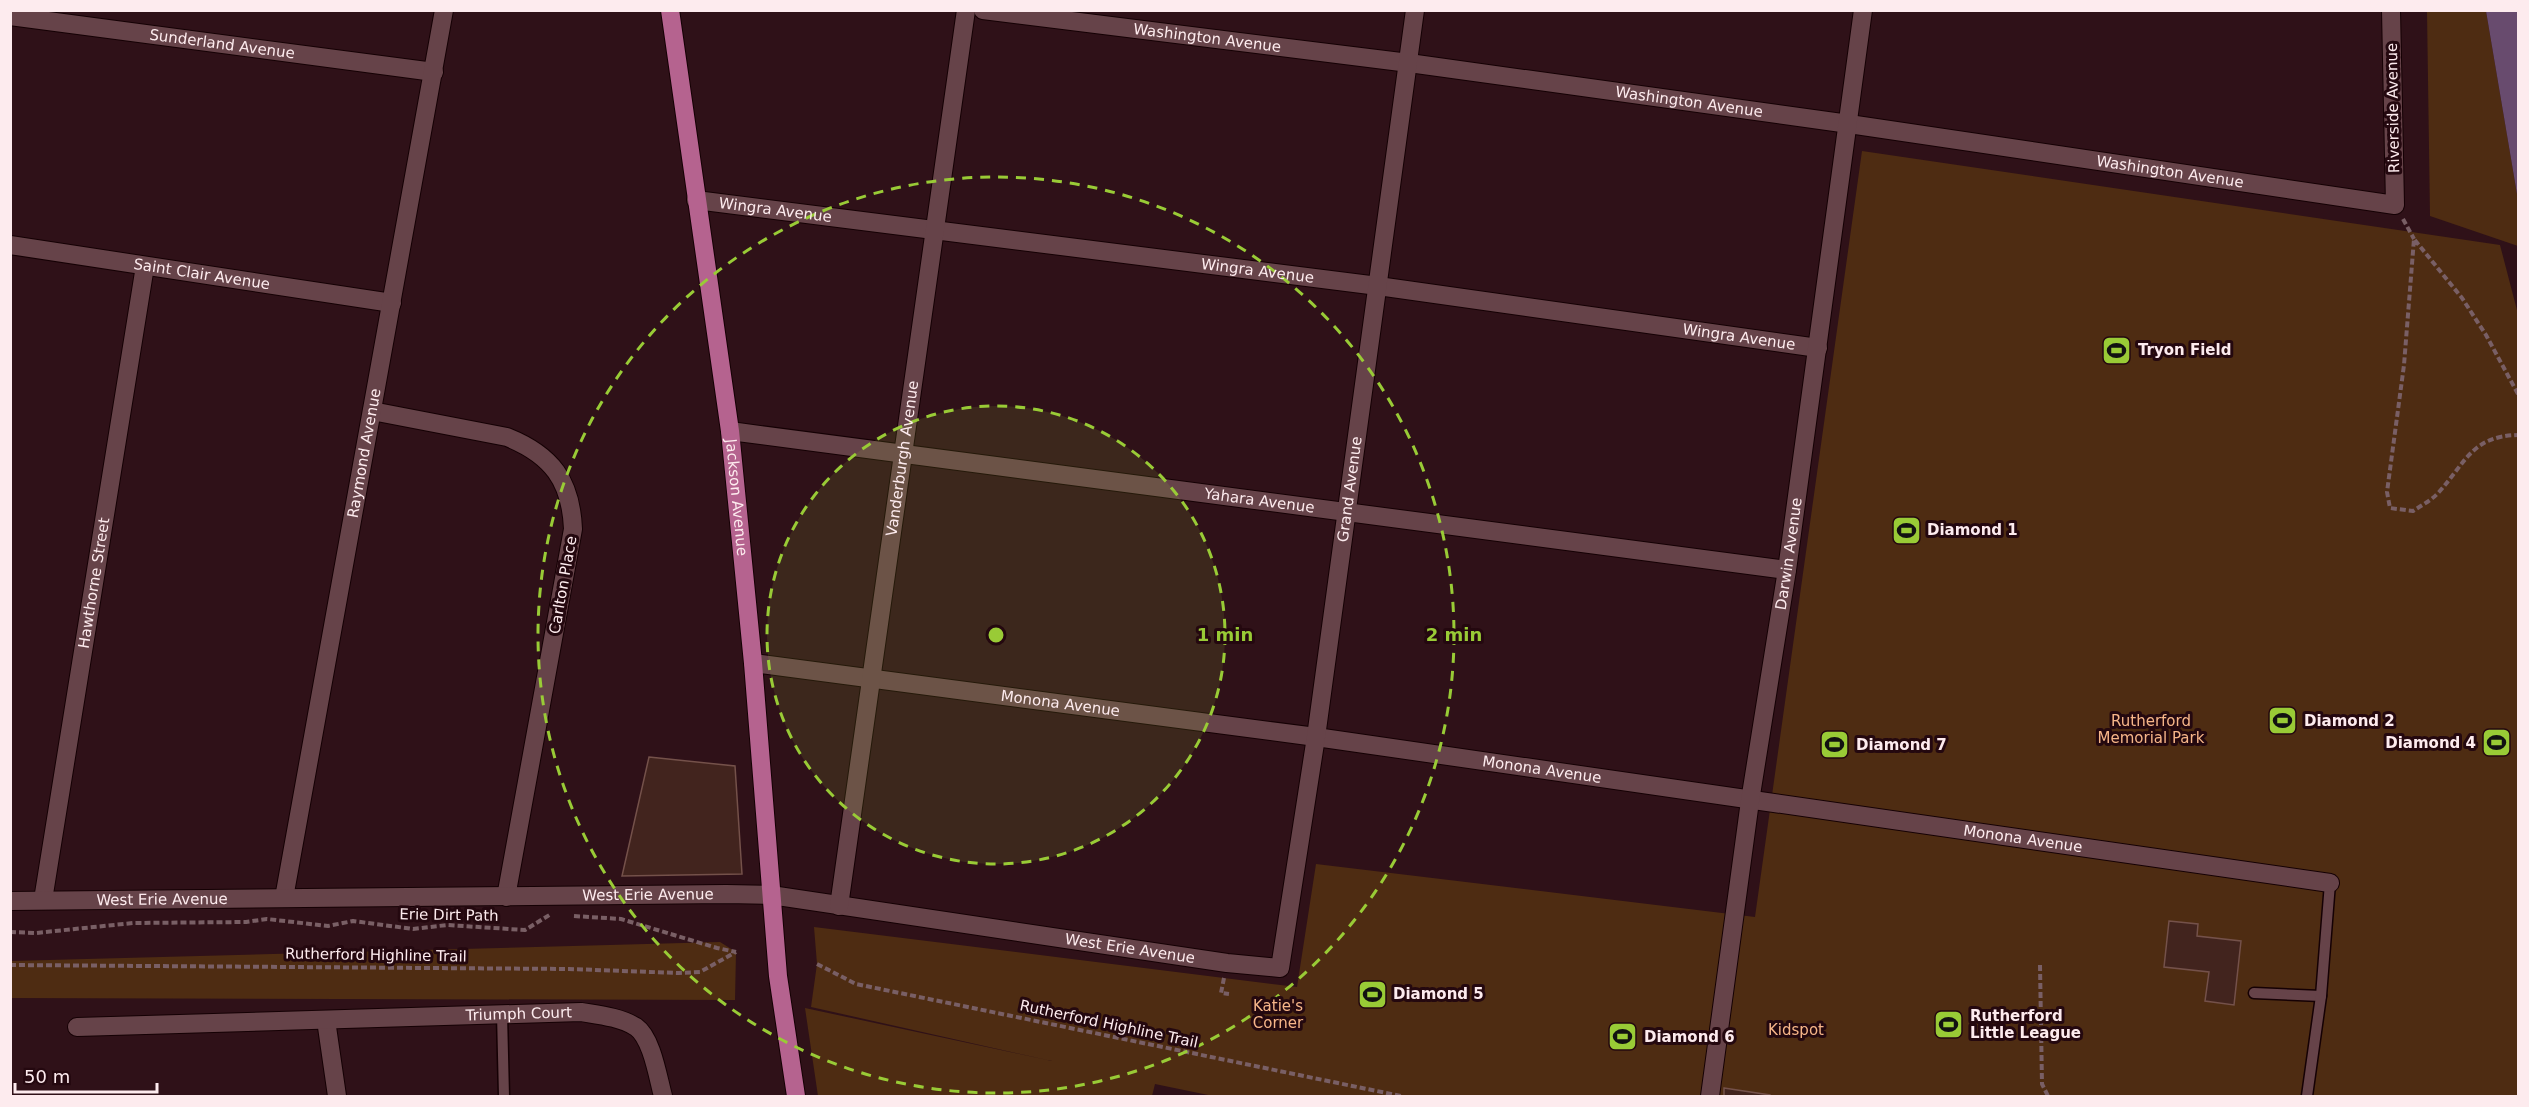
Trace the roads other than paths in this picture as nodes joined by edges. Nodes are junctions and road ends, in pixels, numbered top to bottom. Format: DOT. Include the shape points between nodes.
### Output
graph roads {
  1 [pos="444,10"];
  2 [pos="670,10"];
  3 [pos="966,10"];
  4 [pos="983,10"];
  5 [pos="1415,10"];
  6 [pos="1863,10"];
  7 [pos="2391,10"];
  8 [pos="10,16"];
  9 [pos="1409,63"];
  10 [pos="434,72"];
  11 [pos="1849,124"];
  12 [pos="696,200"];
  13 [pos="2395,205"];
  14 [pos="934,229"];
  15 [pos="10,245"];
  16 [pos="145,266"];
  17 [pos="1378,286"];
  18 [pos="392,303"];
  19 [pos="1818,348"];
  20 [pos="372,411"];
  21 [pos="730,431"];
  22 [pos="905,454"];
  23 [pos="1347,512"];
  24 [pos="1787,570"];
  25 [pos="753,663"];
  26 [pos="872,679"];
  27 [pos="1316,737"];
  28 [pos="1750,801"];
  29 [pos="2330,883"];
  30 [pos="771,896"];
  31 [pos="506,897"];
  32 [pos="284,898"];
  33 [pos="43,900"];
  34 [pos="10,901"];
  35 [pos="839,906"];
  36 [pos="1280,968"];
  37 [pos="2254,993"];
  38 [pos="2320,996"];
  39 [pos="502,1014"];
  40 [pos="326,1020"];
  41 [pos="77,1027"];
  42 [pos="337,1096"];
  43 [pos="504,1096"];
  44 [pos="663,1096"];
  45 [pos="796,1096"];
  46 [pos="1710,1096"];
  47 [pos="2307,1096"];
  1 -- 10 [label="street, Raymond Avenue"];
  2 -- 12 [label="main road, Jackson Avenue"];
  3 -- 14 [label="street, Vanderburgh Avenue"];
  4 -- 9 [label="street, Washington Avenue"];
  5 -- 9 [label="street, Grand Avenue"];
  6 -- 11 [label="street, Darwin Avenue"];
  7 -- 13 [label="street, Riverside Avenue"];
  8 -- 10 [label="street, Sunderland Avenue"];
  9 -- 11 [label="street, Washington Avenue"];
  9 -- 17 [label="street, Grand Avenue"];
  10 -- 18 [label="street, Raymond Avenue"];
  11 -- 13 [label="street, Washington Avenue"];
  11 -- 19 [label="street, Darwin Avenue"];
  12 -- 14 [label="street, Wingra Avenue"];
  12 -- 21 [label="main road, Jackson Avenue"];
  14 -- 17 [label="street, Wingra Avenue"];
  14 -- 22 [label="street, Vanderburgh Avenue"];
  15 -- 16 [label="street, Saint Clair Avenue"];
  16 -- 18 [label="street, Saint Clair Avenue"];
  16 -- 33 [label="street, Hawthorne Street"];
  17 -- 19 [label="street, Wingra Avenue"];
  17 -- 23 [label="street, Grand Avenue"];
  18 -- 20 [label="street, Raymond Avenue"];
  19 -- 24 [label="street, Darwin Avenue"];
  20 -- 31 [label="street, Carlton Place" via="507,437 527,445 543,455 567,489 573,529"];
  20 -- 32 [label="street, Raymond Avenue"];
  21 -- 22 [label="street, Yahara Avenue"];
  21 -- 25 [label="main road, Jackson Avenue"];
  22 -- 23 [label="street, Yahara Avenue"];
  22 -- 26 [label="street, Vanderburgh Avenue"];
  23 -- 24 [label="street, Yahara Avenue"];
  23 -- 27 [label="street, Grand Avenue"];
  24 -- 28 [label="street, Darwin Avenue"];
  25 -- 26 [label="street, Monona Avenue"];
  25 -- 30 [label="main road, Jackson Avenue"];
  26 -- 27 [label="street, Monona Avenue"];
  26 -- 35 [label="street, Vanderburgh Avenue"];
  27 -- 28 [label="street, Monona Avenue"];
  27 -- 36 [label="street, Grand Avenue"];
  28 -- 29 [label="street, Monona Avenue"];
  28 -- 46 [label="street, Darwin Avenue"];
  29 -- 38 [label="lane"];
  30 -- 31 [label="street, West Erie Avenue"];
  30 -- 35 [label="street, West Erie Avenue"];
  30 -- 45 [label="main road, Jackson Avenue" via="779,987"];
  31 -- 32 [label="street, West Erie Avenue"];
  32 -- 33 [label="street, West Erie Avenue"];
  33 -- 34 [label="street, West Erie Avenue"];
  35 -- 36 [label="street, West Erie Avenue"];
  37 -- 38 [label="lane"];
  38 -- 47 [label="lane"];
  39 -- 40 [label="street, Triumph Court"];
  39 -- 43 [label="lane"];
  39 -- 44 [label="street, Triumph Court" via="581,1012 611,1017 637,1028 651,1051"];
  40 -- 41 [label="street, Triumph Court"];
  40 -- 42 [label="street"];
}
